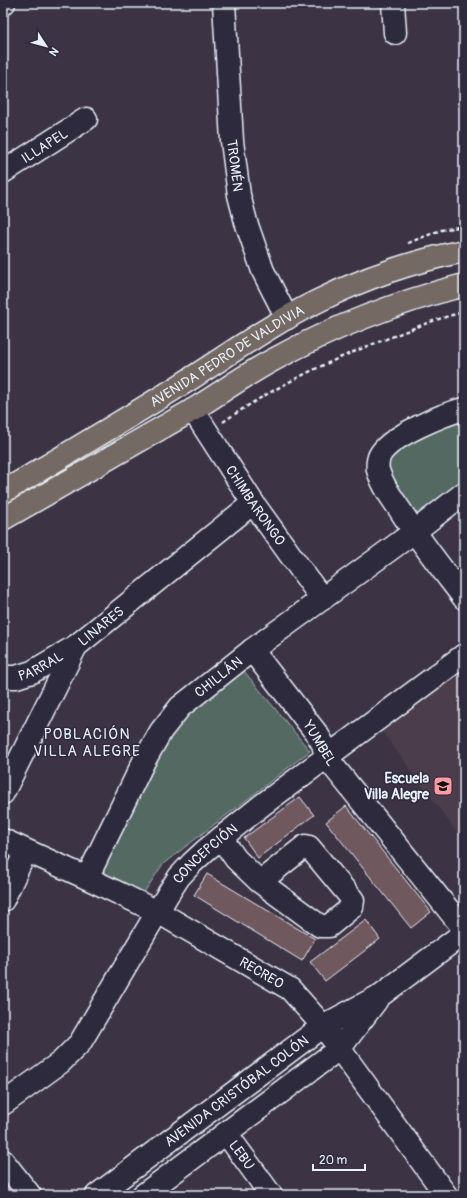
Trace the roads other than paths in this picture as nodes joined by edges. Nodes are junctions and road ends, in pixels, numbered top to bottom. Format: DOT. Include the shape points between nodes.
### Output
graph roads {
  1 [pos="224,3"];
  2 [pos="393,3"];
  3 [pos="395,34"];
  4 [pos="86,119"];
  5 [pos="3,172"];
  6 [pos="464,251"];
  7 [pos="464,285"];
  8 [pos="287,318"];
  9 [pos="357,320"];
  10 [pos="464,409"];
  11 [pos="193,410"];
  12 [pos="3,492"];
  13 [pos="464,493"];
  14 [pos="253,503"];
  15 [pos="3,519"];
  16 [pos="414,532"];
  17 [pos="464,598"];
  18 [pos="322,599"];
  19 [pos="76,646"];
  20 [pos="252,650"];
  21 [pos="464,655"];
  22 [pos="3,677"];
  23 [pos="326,757"];
  24 [pos="3,793"];
  25 [pos="221,838"];
  26 [pos="3,840"];
  27 [pos="26,851"];
  28 [pos="87,878"];
  29 [pos="260,882"];
  30 [pos="3,900"];
  31 [pos="158,912"];
  32 [pos="462,938"];
  33 [pos="380,995"];
  34 [pos="323,1026"];
  35 [pos="340,1048"];
  36 [pos="3,1104"];
  37 [pos="226,1133"];
  38 [pos="3,1160"];
  39 [pos="30,1195"];
  40 [pos="97,1195"];
  41 [pos="143,1195"];
  42 [pos="271,1195"];
  43 [pos="446,1195"];
  1 -- 8 [label="street, TROMÉN" via="232,141 240,195 246,222 261,265"];
  2 -- 3 [label="street"];
  4 -- 5 [label="street, ILLAPEL"];
  6 -- 8 [label="main road, AVENIDA PEDRO DE VALDIVIA" via="415,263 349,286"];
  7 -- 9 [label="main road, AVENIDA PEDRO DE VALDIVIA"];
  8 -- 9 [label="main road" via="293,324 302,327 320,327"];
  8 -- 12 [label="main road, AVENIDA PEDRO DE VALDIVIA"];
  9 -- 11 [label="main road, AVENIDA PEDRO DE VALDIVIA" via="273,360"];
  10 -- 16 [label="street" via="418,427 389,445 380,455 377,468"];
  11 -- 14 [label="street, CHIMBARONGO"];
  11 -- 15 [label="main road, AVENIDA PEDRO DE VALDIVIA"];
  13 -- 16 [label="street, CHILLÁN"];
  14 -- 18 [label="street, CHIMBARONGO"];
  14 -- 19 [label="street, LINARES"];
  16 -- 17 [label="street"];
  16 -- 18 [label="street, CHILLÁN"];
  18 -- 20 [label="street, CHILLÁN"];
  19 -- 22 [label="street, PARRAL" via="32,672 16,677"];
  19 -- 24 [label="street, LINARES"];
  20 -- 23 [label="street, YUMBEL" via="317,734"];
  20 -- 28 [label="street, CHILLÁN" via="180,707 161,731"];
  21 -- 23 [label="street, CONCEPCIÓN"];
  23 -- 25 [label="street, CONCEPCIÓN"];
  23 -- 32 [label="street, YUMBEL"];
  25 -- 29 [label="street" via="236,858"];
  25 -- 31 [label="street, CONCEPCIÓN" via="179,878"];
  26 -- 27 [label="street, RECREO"];
  27 -- 28 [label="street, RECREO"];
  27 -- 30 [label="street"];
  28 -- 31 [label="street, RECREO"];
  31 -- 34 [label="street, RECREO" via="290,989"];
  31 -- 36 [label="street, CONCEPCIÓN" via="80,1043 61,1062"];
  32 -- 33 [label="street, AVENIDA CRISTÓBAL COLÓN"];
  33 -- 34 [label="street, AVENIDA CRISTÓBAL COLÓN"];
  33 -- 35 [label="street, AVENIDA CRISTÓBAL COLÓN"];
  34 -- 35 [label="street, RECREO"];
  34 -- 40 [label="street, AVENIDA CRISTÓBAL COLÓN"];
  35 -- 37 [label="street, AVENIDA CRISTÓBAL COLÓN"];
  35 -- 43 [label="street, RECREO"];
  37 -- 41 [label="street, AVENIDA CRISTÓBAL COLÓN"];
  37 -- 42 [label="street, LEBU"];
  38 -- 39 [label="street"];
}
